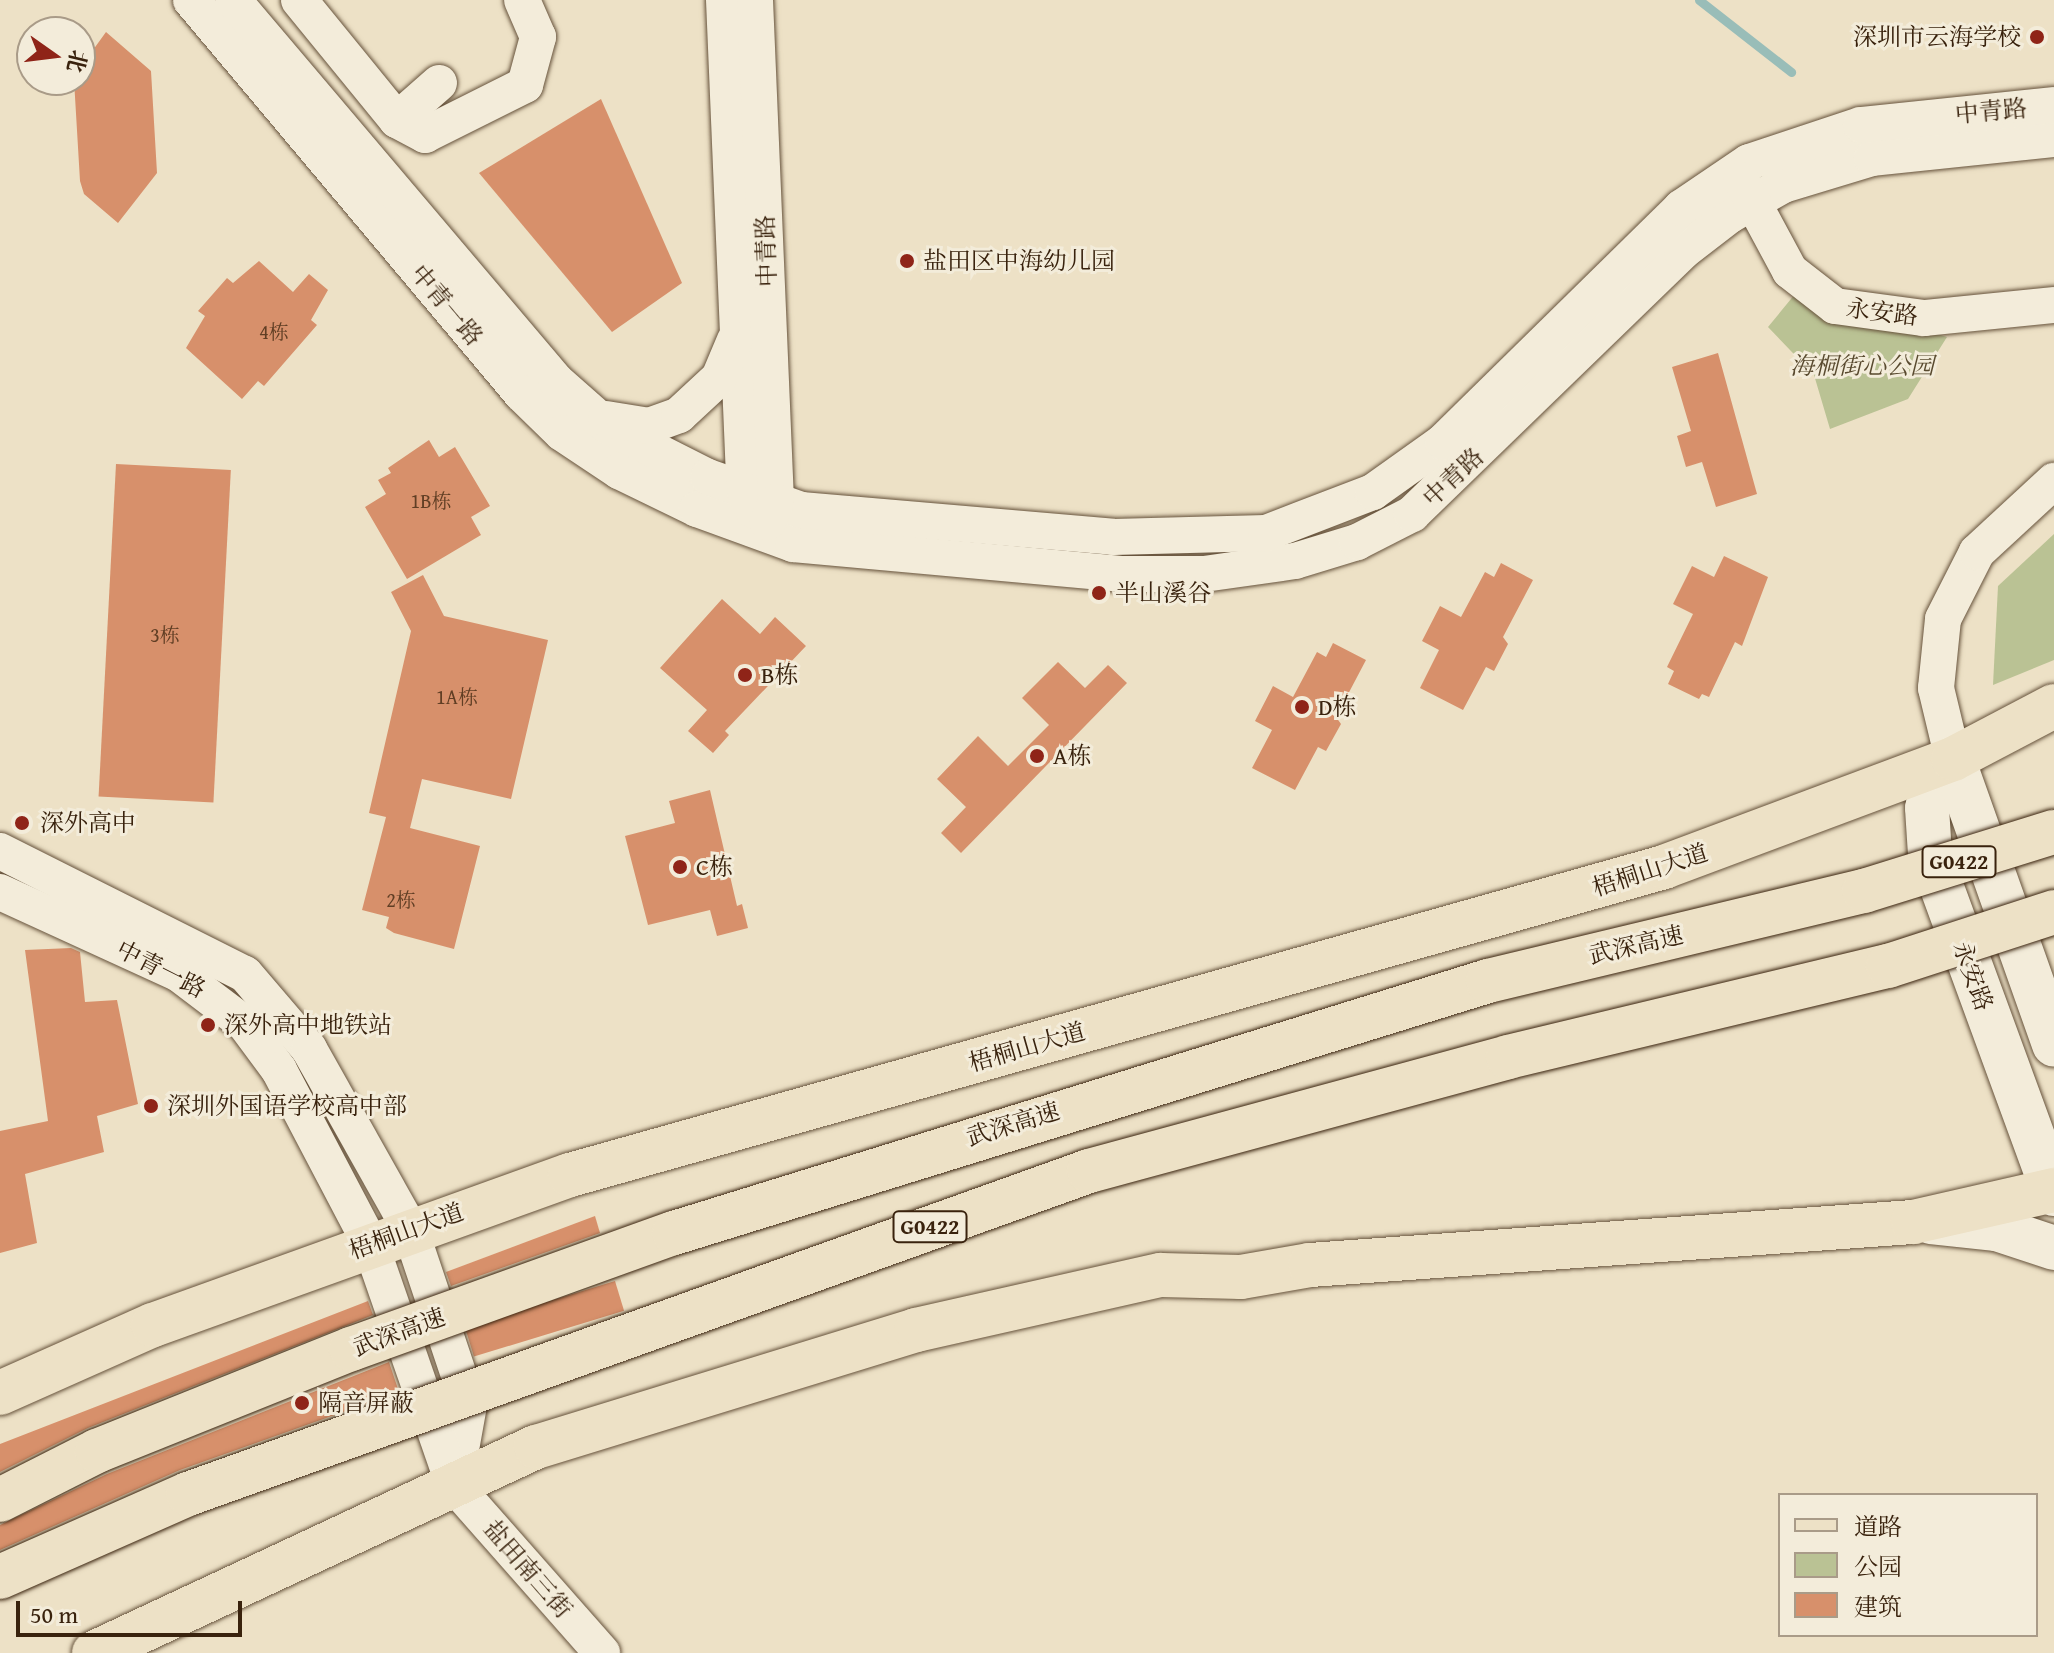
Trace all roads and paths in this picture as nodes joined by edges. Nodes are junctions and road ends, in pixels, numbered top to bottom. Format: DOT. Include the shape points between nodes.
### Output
graph roads {
  1 [pos="191,0"];
  2 [pos="233,0"];
  3 [pos="299,0"];
  4 [pos="522,0"];
  5 [pos="724,0"];
  6 [pos="755,0"];
  7 [pos="439,83"];
  8 [pos="2054,105"];
  9 [pos="397,120"];
  10 [pos="2054,139"];
  11 [pos="1735,169"];
  12 [pos="1752,201"];
  13 [pos="2054,305"];
  14 [pos="737,322"];
  15 [pos="580,405"];
  16 [pos="2054,481"];
  17 [pos="761,509"];
  18 [pos="2054,706"];
  19 [pos="1953,759"];
  20 [pos="2054,832"];
  21 [pos="0,851"];
  22 [pos="0,892"];
  23 [pos="2054,912"];
  24 [pos="2054,1045"];
  25 [pos="2053,1191"];
  26 [pos="1913,1222"];
  27 [pos="390,1236"];
  28 [pos="2054,1248"];
  29 [pos="0,1393"];
  30 [pos="454,1485"];
  31 [pos="0,1500"];
  32 [pos="0,1577"];
  33 [pos="94,1653"];
  34 [pos="602,1653"];
  1 -- 17 [label="street, 中青一路" via="541,415 619,471"];
  2 -- 15 [label="street, 中青一路"];
  3 -- 9 [label="street"];
  4 -- 9 [label="street" via="538,49 520,90 433,134 418,135"];
  5 -- 14 [label="street, 中青路"];
  6 -- 17 [label="street, 中青路"];
  7 -- 9 [label="street"];
  8 -- 11 [label="street, 中青路" via="1861,125"];
  10 -- 12 [label="street, 中青路" via="1872,158 1804,177"];
  11 -- 12 [label="street, 永安路"];
  11 -- 17 [label="street, 中青路" via="1661,226 1443,442 1373,492 1317,518 1251,535 1156,539"];
  12 -- 13 [label="street, 永安路" via="1801,284 1846,310 1924,318"];
  12 -- 17 [label="street, 中青路" via="1650,281 1435,497 1386,529 1327,553 1264,567 1169,576 865,554"];
  14 -- 15 [label="street" via="719,378 679,415 635,426"];
  14 -- 17 [label="street, 中青路"];
  15 -- 17 [label="street, 中青一路" via="636,443"];
  16 -- 19 [label="street" via="1977,552 1943,619 1936,688"];
  18 -- 19 [label="main road, 梧桐山大道"];
  19 -- 24 [label="main road"];
  19 -- 25 [label="main road, 永安路" via="1927,808 1930,855"];
  19 -- 27 [label="main road, 梧桐山大道" via="1593,889 570,1175"];
  20 -- 31 [label="main road, 武深高速 / G0422, bridge" via="1864,891 1488,981 689,1228 337,1355 97,1451"];
  21 -- 27 [label="street, 中青一路" via="245,974 309,1049"];
  22 -- 27 [label="street, 中青一路" via="179,974 245,1024"];
  23 -- 32 [label="main road, G0422, bridge" via="1888,966 1508,1057 1089,1171 188,1494"];
  25 -- 26 [label="main road"];
  26 -- 28 [label="main road" via="1997,1229"];
  26 -- 30 [label="main road" via="1310,1265 1241,1277 1161,1275 916,1330 536,1447"];
  27 -- 29 [label="main road, 梧桐山大道" via="141,1330"];
  27 -- 30 [label="street" via="469,1405"];
  30 -- 33 [label="main road"];
  30 -- 34 [label="street, 盐田南三街"];
}
